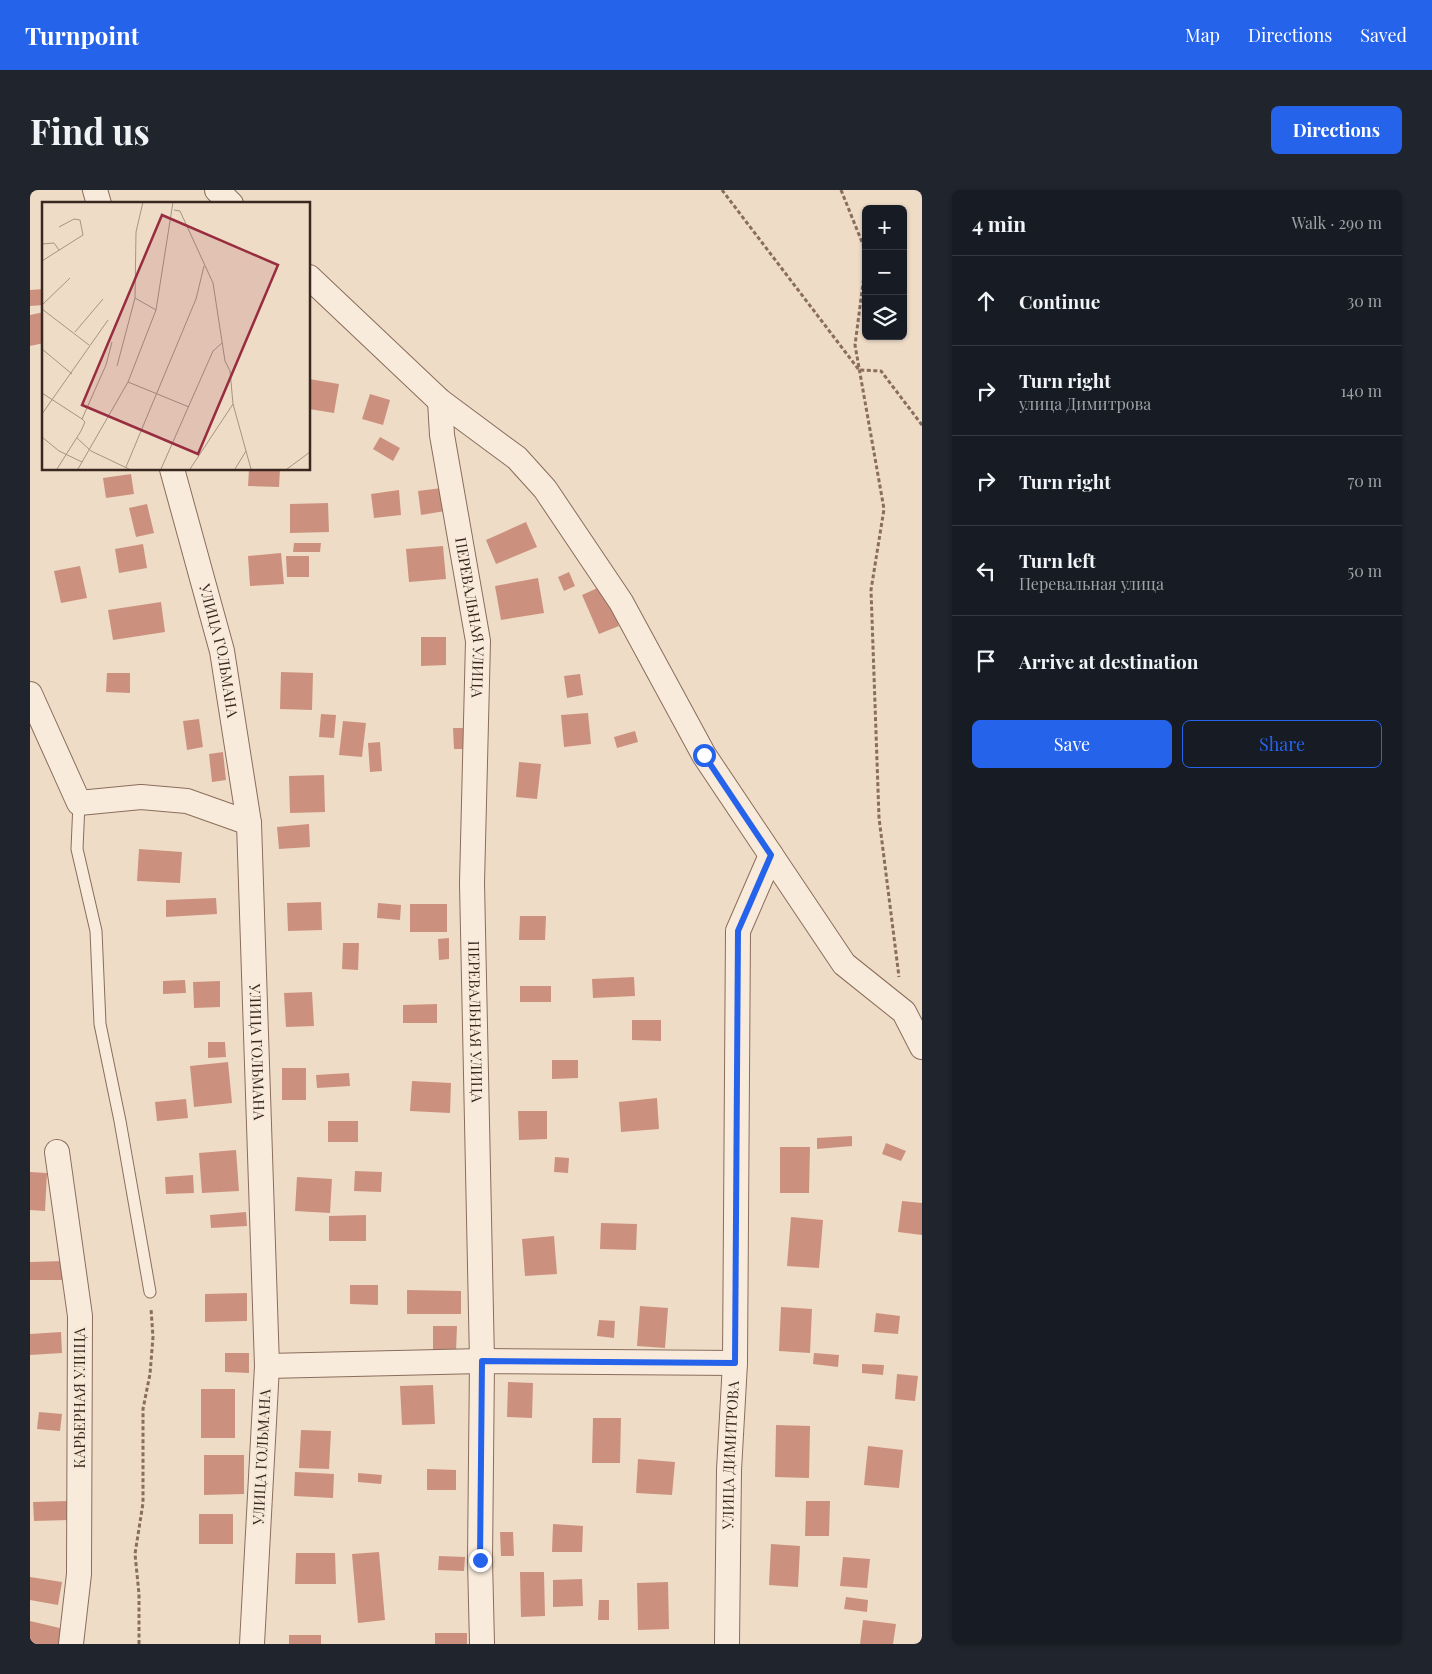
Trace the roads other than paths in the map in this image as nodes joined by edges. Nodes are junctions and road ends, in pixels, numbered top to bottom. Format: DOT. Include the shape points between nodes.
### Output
graph roads {
  1 [pos="217,190"];
  2 [pos="229,202"];
  3 [pos="310,278"];
  4 [pos="440,401"];
  5 [pos="172,470"];
  6 [pos="30,694"];
  7 [pos="79,803"];
  8 [pos="250,822"];
  9 [pos="771,855"];
  10 [pos="922,1047"];
  11 [pos="57,1152"];
  12 [pos="150,1292"];
  13 [pos="482,1361"];
  14 [pos="735,1363"];
  15 [pos="267,1366"];
  16 [pos="71,1644"];
  17 [pos="252,1644"];
  18 [pos="482,1644"];
  19 [pos="727,1644"];
  1 -- 2 [label="street"];
  3 -- 4 [label="street"];
  4 -- 9 [label="street" via="517,458 545,489 621,602 704,755"];
  4 -- 13 [label="street, ПЕРЕВАЛЬНАЯ УЛИЦА" via="442,435 478,641 472,883"];
  5 -- 8 [label="street, УЛИЦА ГОЛЬМАНА" via="222,651"];
  6 -- 7 [label="street"];
  7 -- 8 [label="street" via="142,797 187,801"];
  7 -- 12 [label="lane" via="77,848 96,931 100,1024"];
  8 -- 15 [label="street, УЛИЦА ГОЛЬМАНА"];
  9 -- 10 [label="street" via="844,964 904,1012"];
  9 -- 14 [label="street, УЛИЦА ДИМИТРОВА" via="738,931"];
  11 -- 16 [label="street, КАРЬЕРНАЯ УЛИЦА" via="80,1316 79,1574"];
  13 -- 14 [label="street"];
  13 -- 15 [label="street"];
  13 -- 18 [label="street, ПЕРЕВАЛЬНАЯ УЛИЦА"];
  14 -- 19 [label="street, УЛИЦА ДИМИТРОВА" via="729,1470"];
  15 -- 17 [label="street, УЛИЦА ГОЛЬМАНА"];
}
